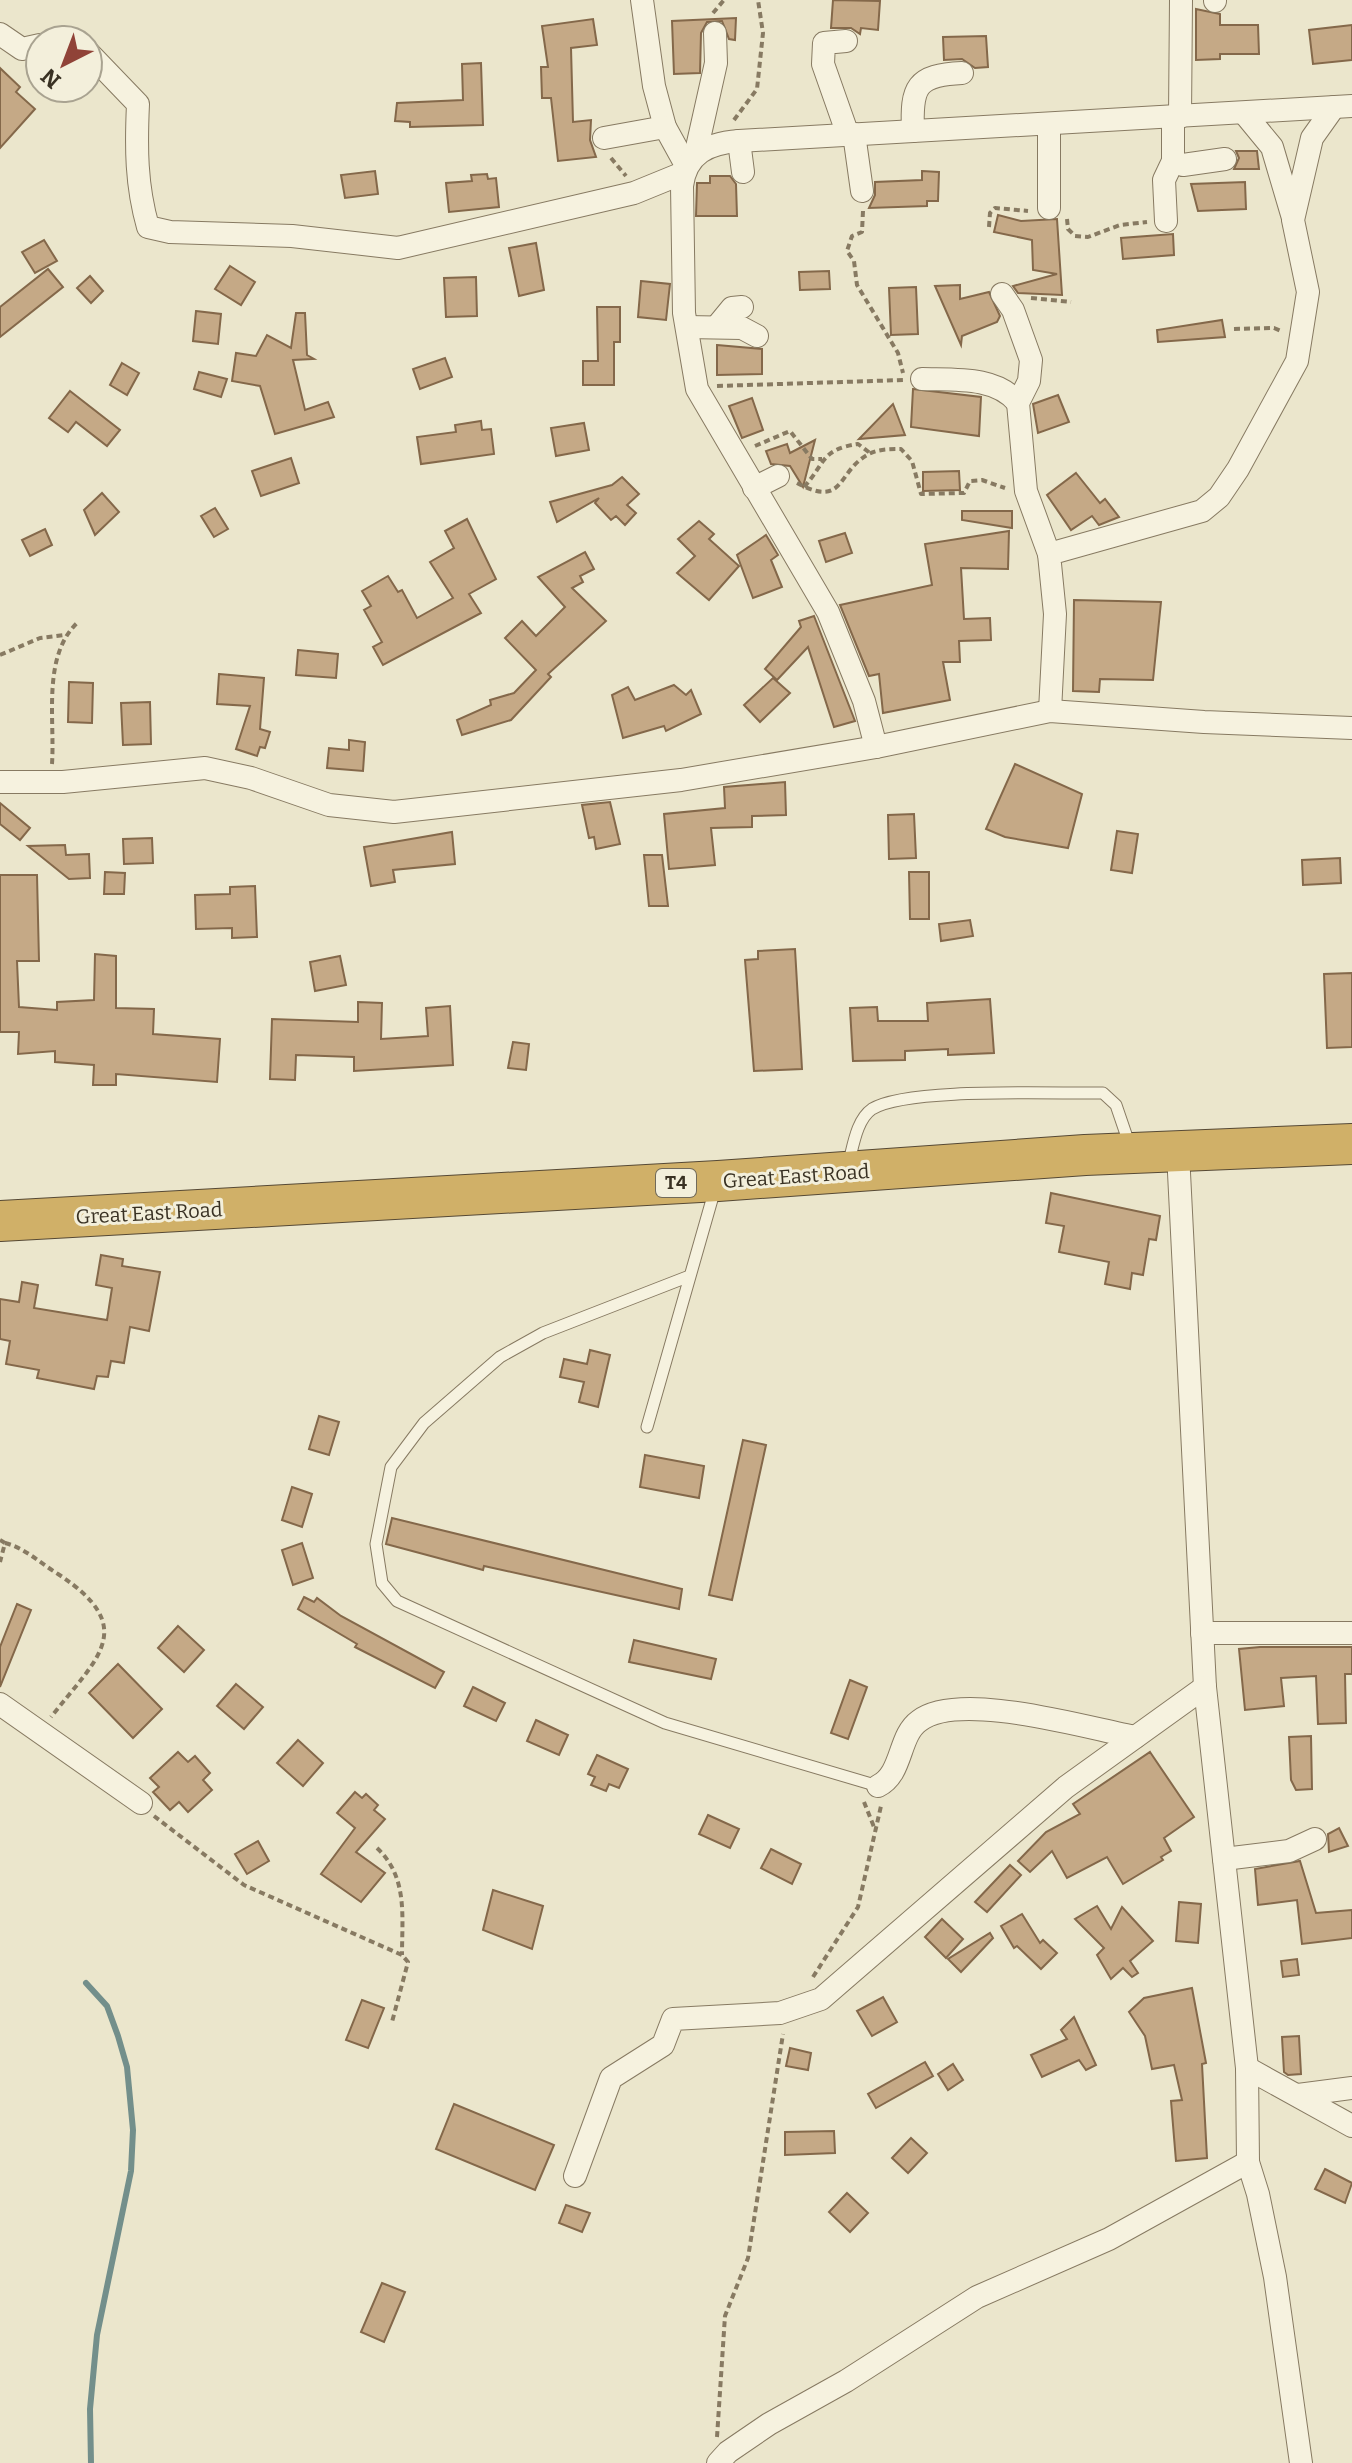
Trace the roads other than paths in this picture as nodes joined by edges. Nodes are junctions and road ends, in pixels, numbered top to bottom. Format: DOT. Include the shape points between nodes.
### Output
graph roads {
  1 [pos="1181,0"];
  2 [pos="641,3"];
  3 [pos="715,33"];
  4 [pos="0,34"];
  5 [pos="846,41"];
  6 [pos="24,49"];
  7 [pos="104,69"];
  8 [pos="962,73"];
  9 [pos="1343,106"];
  10 [pos="1244,113"];
  11 [pos="1177,117"];
  12 [pos="1049,124"];
  13 [pos="665,127"];
  14 [pos="913,131"];
  15 [pos="851,134"];
  16 [pos="604,138"];
  17 [pos="730,141"];
  18 [pos="1225,159"];
  19 [pos="1173,161"];
  20 [pos="689,164"];
  21 [pos="743,172"];
  22 [pos="862,191"];
  23 [pos="1049,208"];
  24 [pos="1293,220"];
  25 [pos="1166,221"];
  26 [pos="1008,302"];
  27 [pos="742,307"];
  28 [pos="718,325"];
  29 [pos="687,327"];
  30 [pos="757,336"];
  31 [pos="922,379"];
  32 [pos="1018,403"];
  33 [pos="778,476"];
  34 [pos="754,488"];
  35 [pos="1049,554"];
  36 [pos="1050,711"];
  37 [pos="1352,728"];
  38 [pos="876,747"];
  39 [pos="0,782"];
  40 [pos="1352,1144"];
  41 [pos="1178,1153"];
  42 [pos="1133,1154"];
  43 [pos="846,1173"];
  44 [pos="718,1181"];
  45 [pos="0,1221"];
  46 [pos="687,1277"];
  47 [pos="647,1427"];
  48 [pos="1202,1633"];
  49 [pos="1352,1633"];
  50 [pos="1205,1687"];
  51 [pos="0,1704"];
  52 [pos="1135,1737"];
  53 [pos="883,1783"];
  54 [pos="141,1803"];
  55 [pos="1315,1839"];
  56 [pos="1224,1859"];
  57 [pos="1247,2068"];
  58 [pos="1352,2088"];
  59 [pos="1298,2095"];
  60 [pos="1352,2126"];
  61 [pos="1248,2162"];
  62 [pos="575,2176"];
  63 [pos="718,2463"];
  64 [pos="1301,2463"];
  1 -- 11 [label="street"];
  2 -- 13 [label="street"];
  3 -- 20 [label="street" via="716,63"];
  4 -- 6 [label="street"];
  5 -- 15 [label="street" via="824,43 823,64"];
  7 -- 20 [label="street" via="138,104 139,195 148,227 170,232 292,236 398,248 634,193"];
  8 -- 14 [label="street" via="934,74 921,82 912,102"];
  9 -- 10 [label="street"];
  9 -- 24 [label="street" via="1312,138"];
  10 -- 11 [label="street"];
  10 -- 24 [label="street" via="1272,147"];
  11 -- 12 [label="street"];
  11 -- 19 [label="street"];
  12 -- 14 [label="street"];
  12 -- 23 [label="street"];
  13 -- 16 [label="street"];
  13 -- 20 [label="street"];
  14 -- 15 [label="street"];
  15 -- 17 [label="street"];
  15 -- 22 [label="street"];
  17 -- 20 [label="street"];
  17 -- 21 [label="street"];
  18 -- 19 [label="street" via="1183,165"];
  19 -- 25 [label="street" via="1164,180"];
  20 -- 29 [label="street"];
  24 -- 35 [label="street" via="1308,292 1302,339 1291,374 1219,497 1202,511"];
  26 -- 32 [label="street" via="1031,360 1029,381"];
  27 -- 28 [label="street" via="732,308"];
  28 -- 29 [label="street"];
  28 -- 30 [label="street"];
  29 -- 34 [label="street" via="697,389"];
  31 -- 32 [label="street" via="985,383 1009,391"];
  32 -- 35 [label="street" via="1029,500"];
  33 -- 34 [label="street"];
  34 -- 38 [label="street" via="828,612 864,701"];
  35 -- 36 [label="street" via="1055,614"];
  36 -- 37 [label="street"];
  36 -- 38 [label="street"];
  38 -- 39 [label="street" via="681,780 394,812 329,805 205,768"];
  40 -- 41 [label="highway, Great East Road / T4"];
  41 -- 42 [label="highway, Great East Road / T4"];
  41 -- 48 [label="street"];
  42 -- 43 [label="highway, Great East Road / T4"];
  42 -- 43 [label="lane" via="1116,1105 1103,1093 915,1096 872,1110 860,1123"];
  43 -- 44 [label="highway, Great East Road / T4"];
  44 -- 45 [label="highway, Great East Road / T4"];
  44 -- 46 [label="lane"];
  46 -- 47 [label="lane"];
  46 -- 53 [label="lane" via="543,1333 511,1351 424,1423 391,1467 376,1544 382,1583 397,1601 665,1723"];
  48 -- 49 [label="street"];
  48 -- 50 [label="street"];
  50 -- 52 [label="street"];
  50 -- 56 [label="street"];
  51 -- 54 [label="street"];
  52 -- 53 [label="street" via="983,1707 935,1712 916,1722"];
  52 -- 62 [label="street" via="1066,1787 821,1999 772,2014 673,2019 663,2045 611,2078"];
  55 -- 56 [label="street" via="1289,1851"];
  56 -- 57 [label="street"];
  57 -- 59 [label="street"];
  57 -- 61 [label="street"];
  58 -- 59 [label="street"];
  59 -- 60 [label="street"];
  61 -- 63 [label="street" via="1109,2239 977,2297 769,2424"];
  61 -- 64 [label="street" via="1275,2277"];
}
